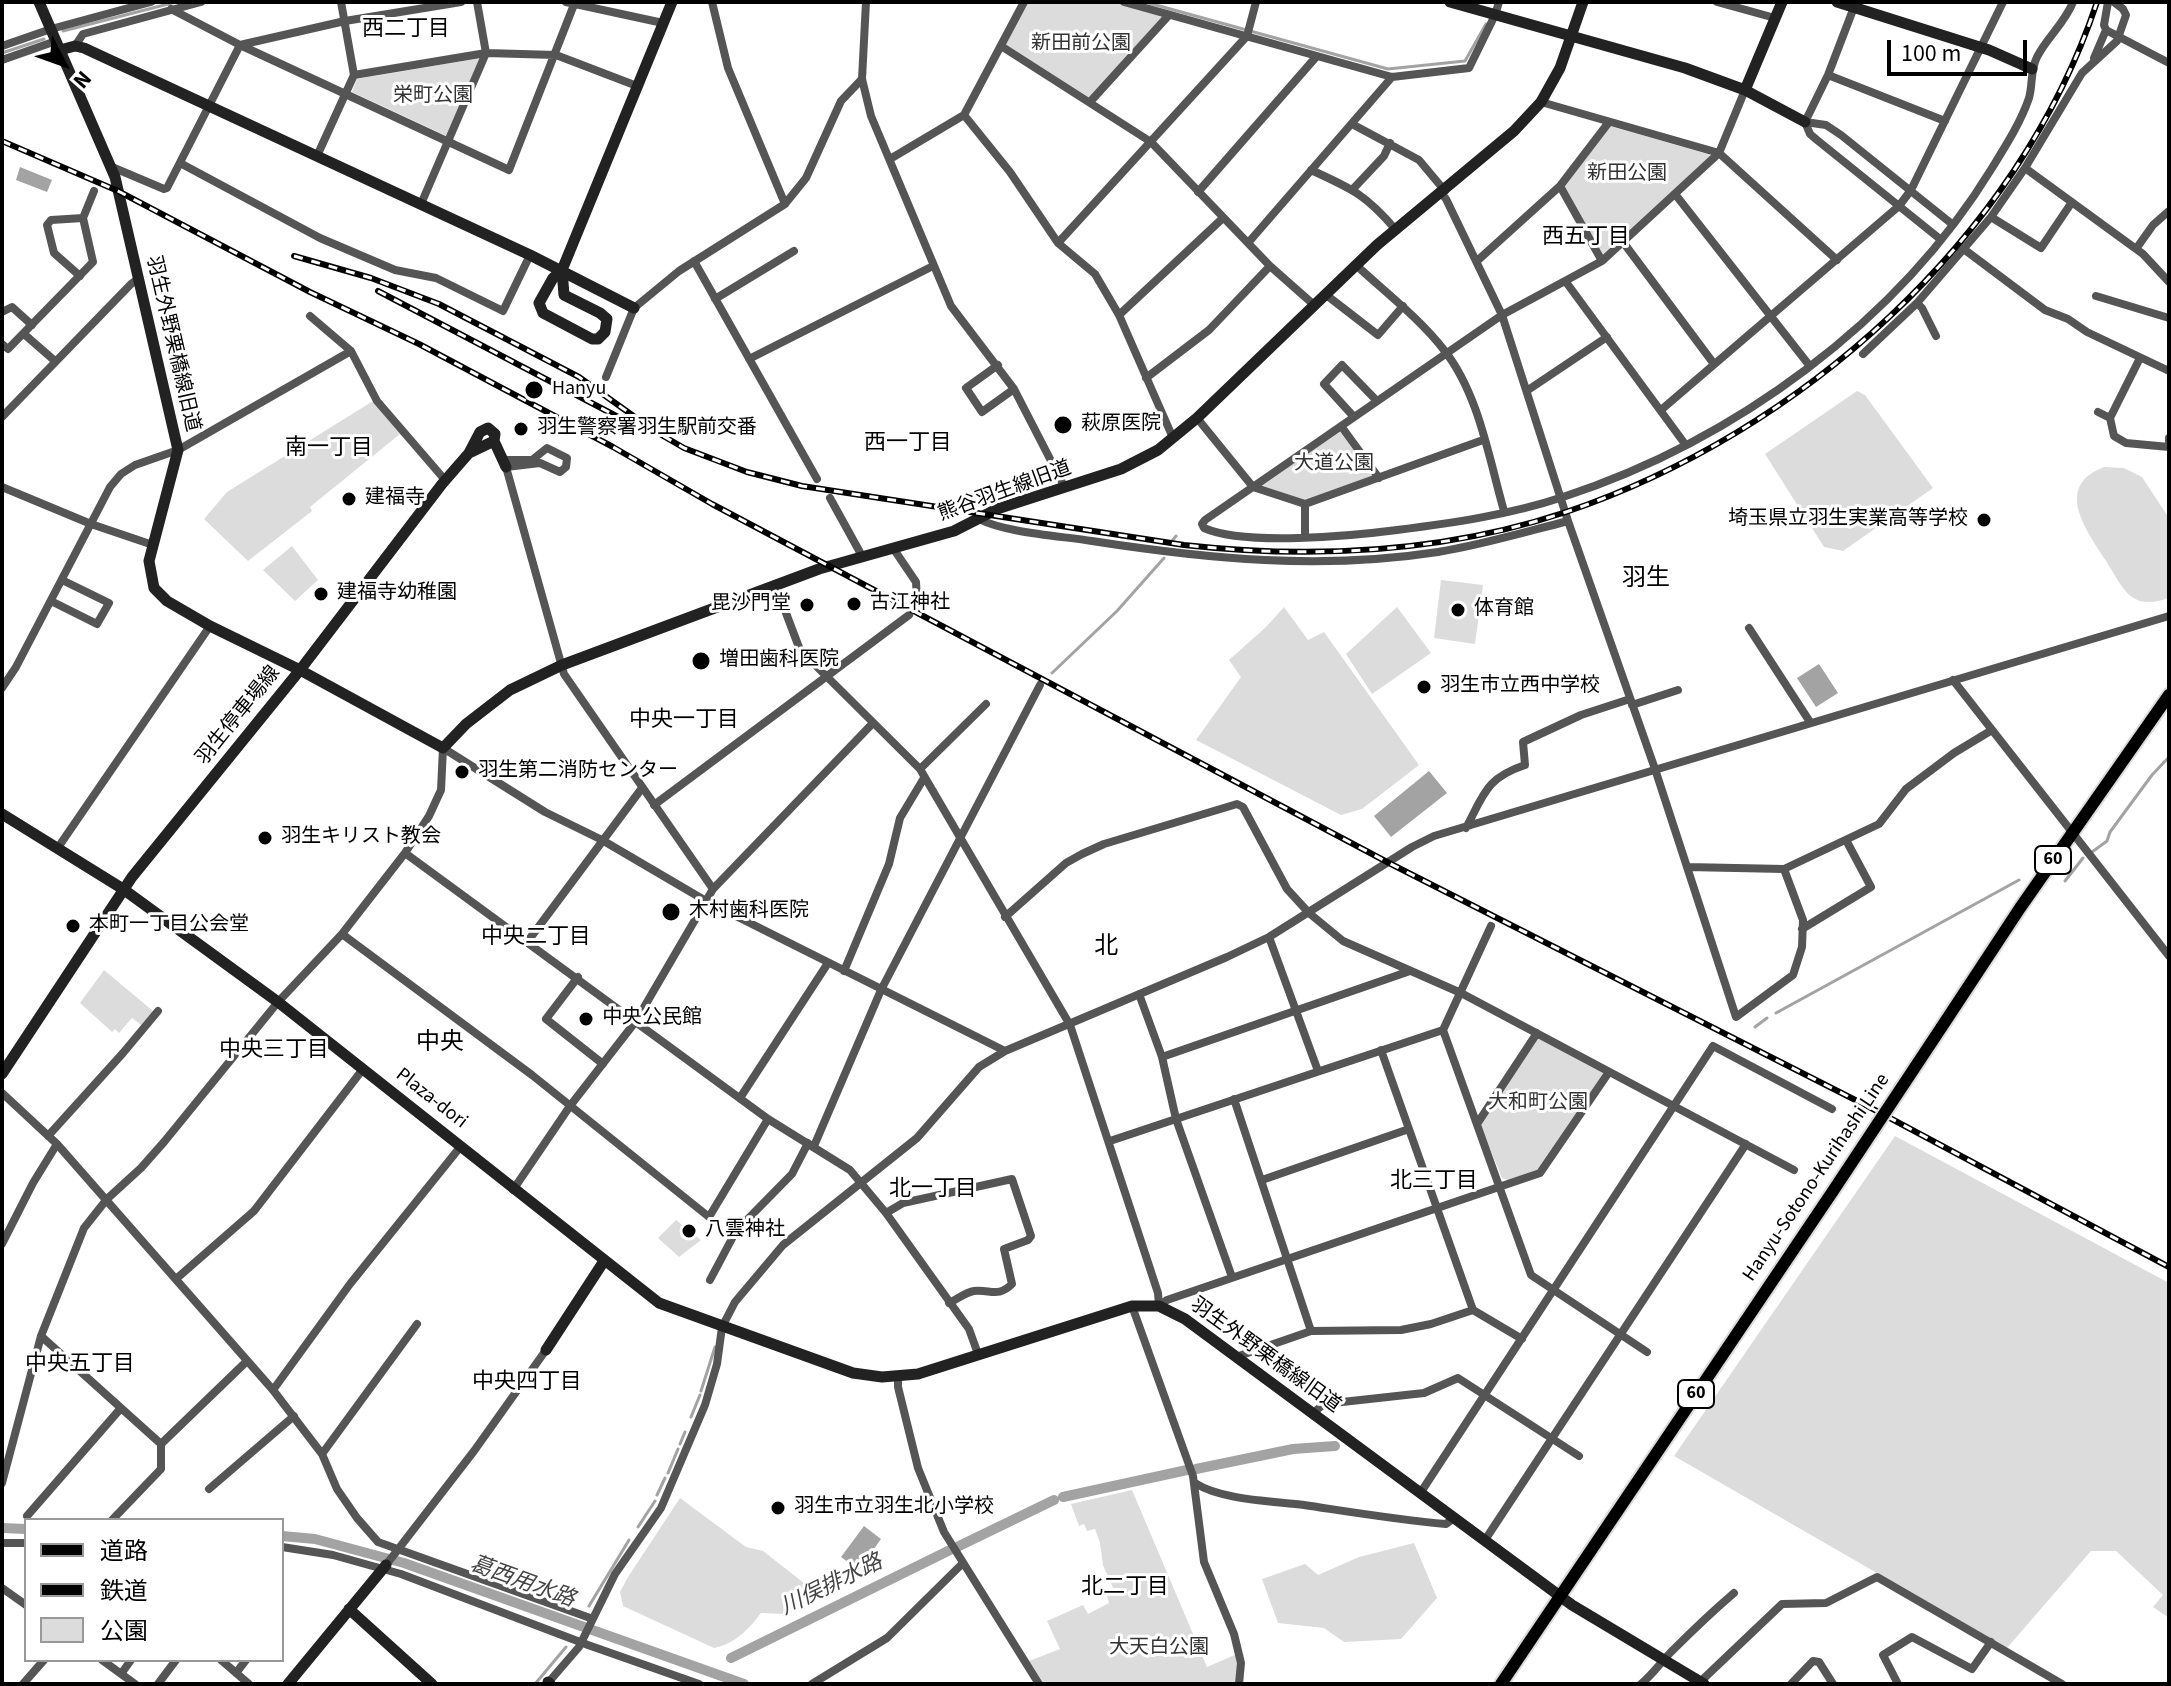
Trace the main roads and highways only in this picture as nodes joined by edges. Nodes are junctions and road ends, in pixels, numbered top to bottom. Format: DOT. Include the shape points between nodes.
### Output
graph roads {
  1 [pos="2169,695"];
  2 [pos="1501,1684"];
  1 -- 2 [label="main road, Hanyu-Sotono-Kurihashi Line / 60, bridge"];
}
